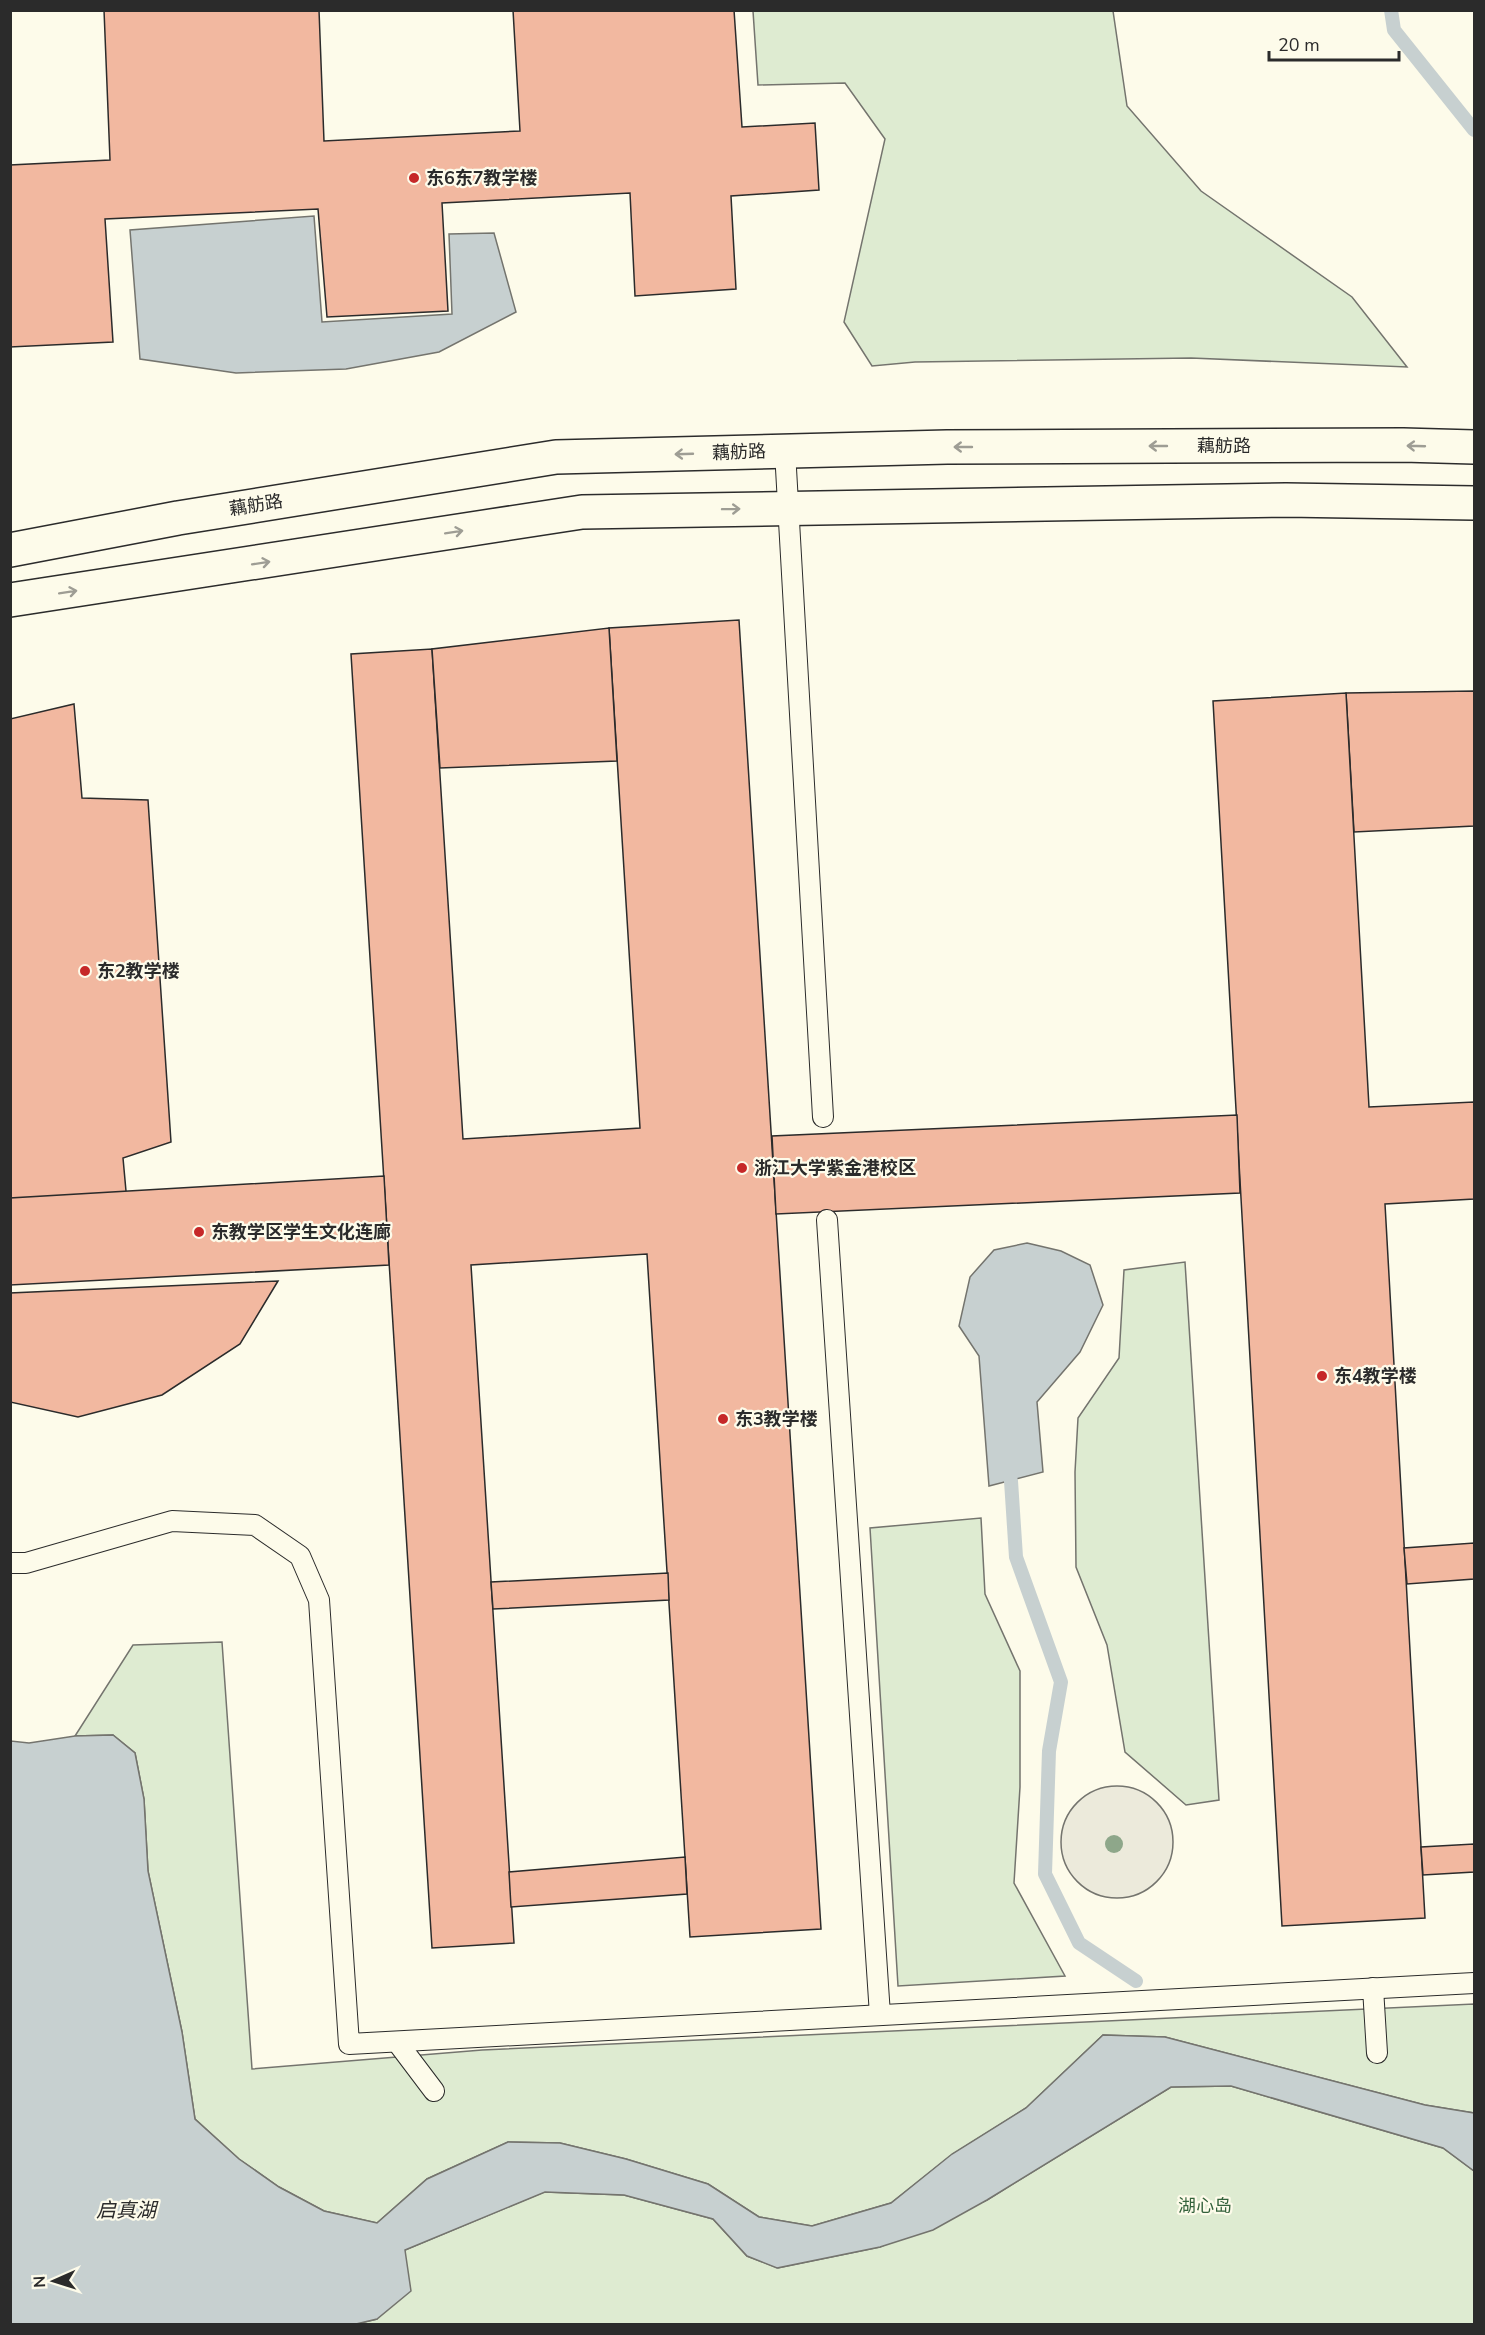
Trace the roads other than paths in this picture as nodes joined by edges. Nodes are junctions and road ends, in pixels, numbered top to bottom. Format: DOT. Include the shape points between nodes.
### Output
graph roads {
  1 [pos="1474,447"];
  2 [pos="785,451"];
  3 [pos="1474,503"];
  4 [pos="788,508"];
  5 [pos="10,550"];
  6 [pos="10,600"];
  7 [pos="822,1117"];
  8 [pos="827,1220"];
  9 [pos="10,1563"];
  10 [pos="1474,1983"];
  11 [pos="1373,1988"];
  12 [pos="880,2015"];
  13 [pos="397,2042"];
  14 [pos="1377,2053"];
  15 [pos="434,2091"];
  1 -- 2 [label="street, 藕舫路, one-way"];
  2 -- 4 [label="lane"];
  2 -- 5 [label="street, 藕舫路, one-way" via="556,457 177,518"];
  3 -- 4 [label="street" via="1286,500"];
  6 -- 4 [label="street, one-way" via="582,512"];
  4 -- 7 [label="lane"];
  8 -- 12 [label="lane"];
  9 -- 13 [label="lane" via="26,1563 172,1521 255,1525 300,1556 319,1600 349,2044"];
  10 -- 11 [label="lane"];
  11 -- 12 [label="lane"];
  11 -- 14 [label="lane"];
  12 -- 13 [label="lane"];
  13 -- 15 [label="lane"];
}
